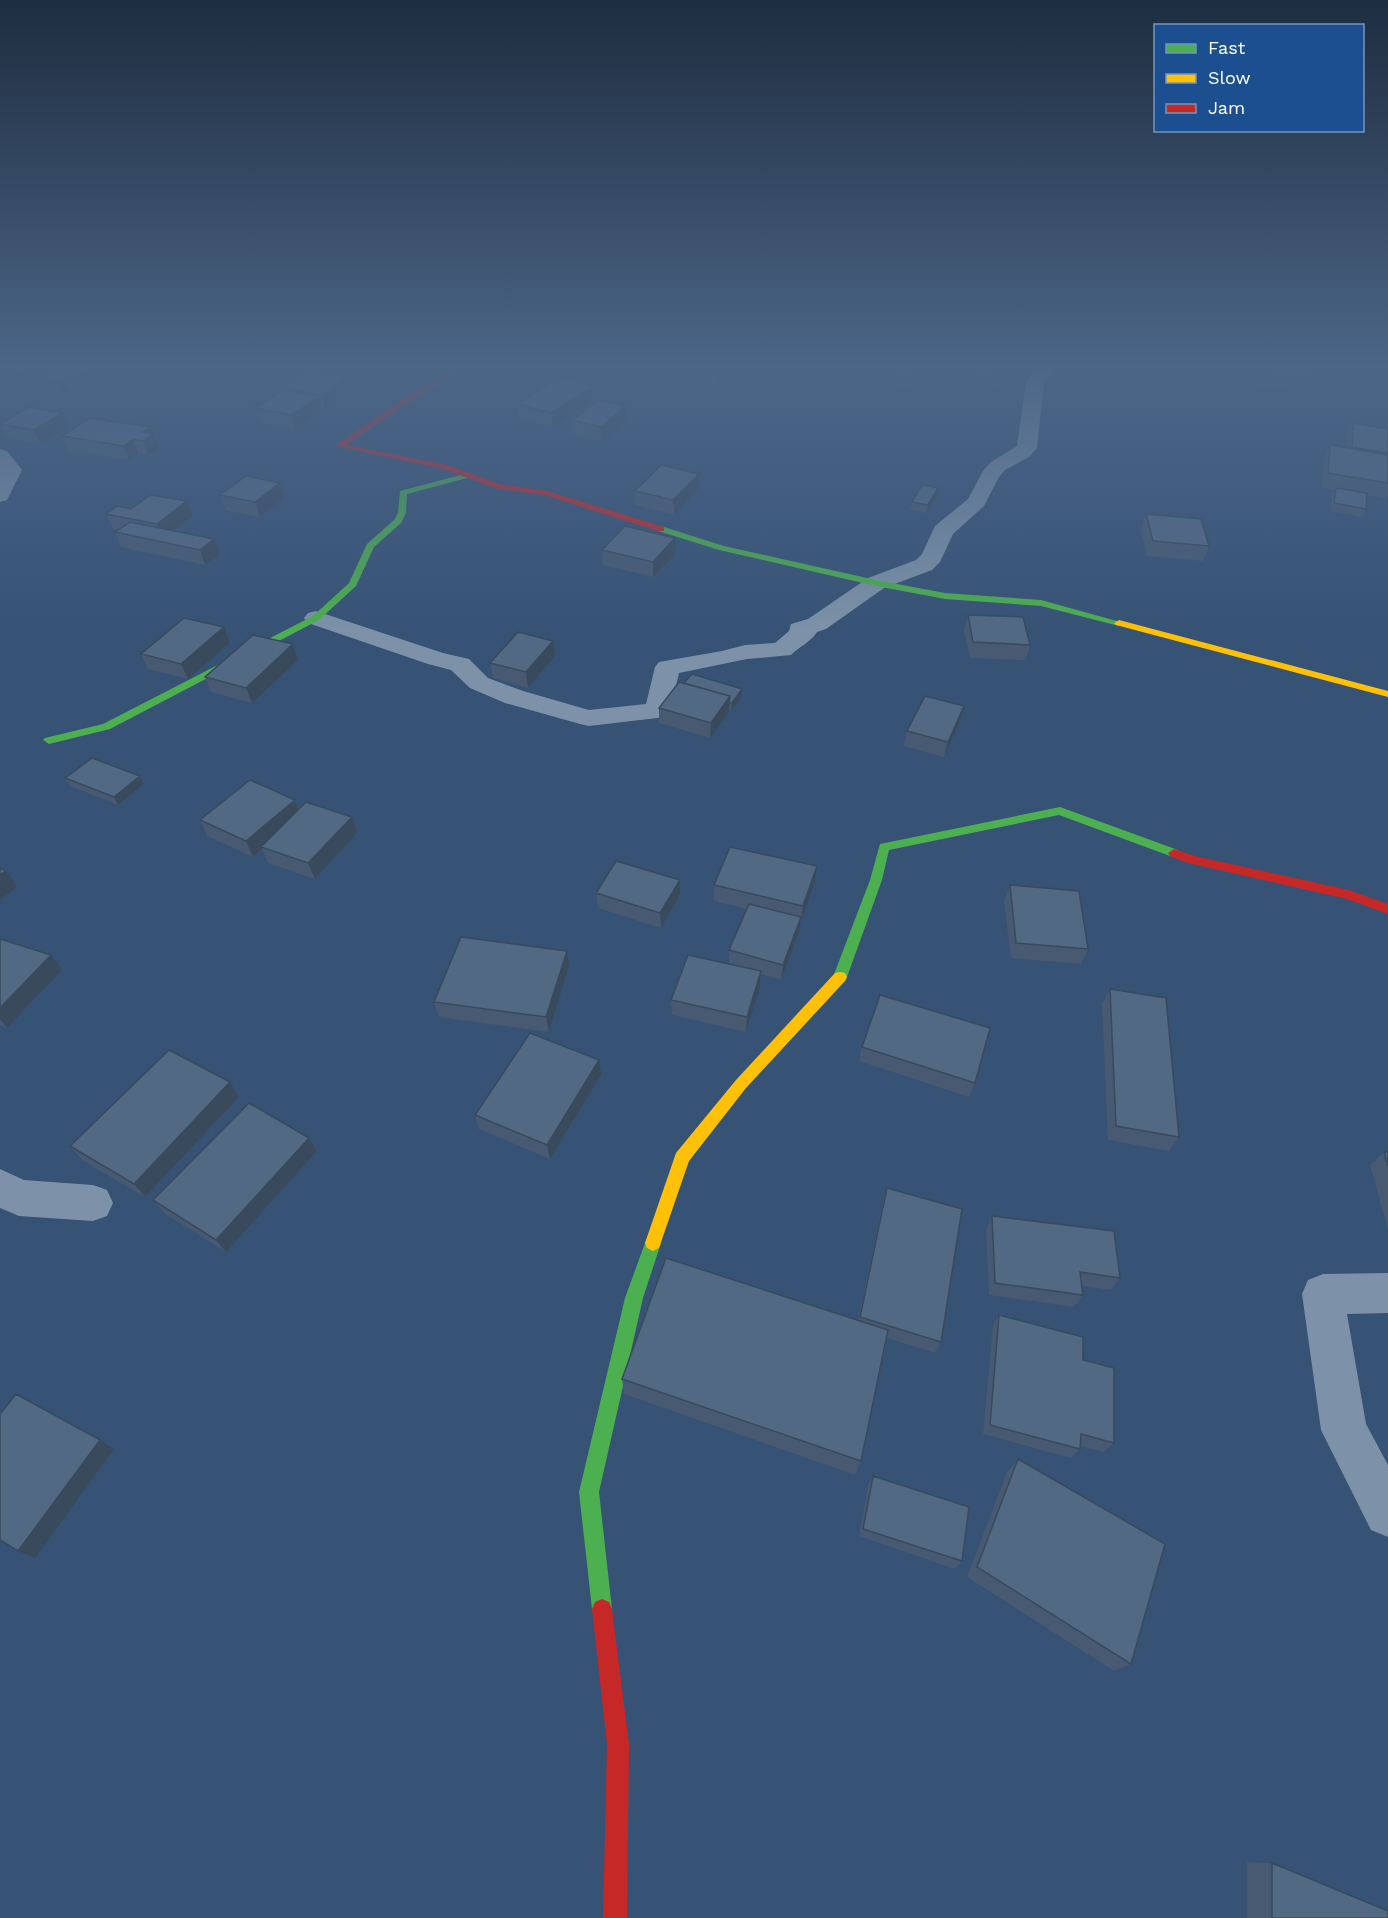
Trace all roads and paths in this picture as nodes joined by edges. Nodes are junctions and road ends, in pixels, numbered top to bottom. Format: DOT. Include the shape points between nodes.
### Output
graph roads {
  1 [pos="377,454"];
  2 [pos="1021,454"];
  3 [pos="0,455"];
  4 [pos="468,475"];
  5 [pos="0,495"];
  6 [pos="876,583"];
  7 [pos="316,618"];
  8 [pos="1388,694"];
  9 [pos="49,740"];
  10 [pos="1388,909"];
  11 [pos="0,1188"];
  12 [pos="93,1203"];
  13 [pos="1388,1293"];
  14 [pos="1388,1513"];
  15 [pos="615,1918"];
  1 -- 4 [label="street"];
  2 -- 6 [label="street" via="990,475 977,502 943,531 932,557 924,565"];
  3 -- 5 [label="street" via="12,470"];
  4 -- 6 [label="street" via="498,486 545,493 722,548"];
  4 -- 7 [label="street" via="403,492 398,520 370,546 353,584"];
  6 -- 7 [label="street" via="817,624 800,629 805,632 782,650 745,652 668,667 657,711 589,718 479,683 460,664"];
  6 -- 8 [label="street" via="945,596 1041,603"];
  7 -- 9 [label="street" via="106,727"];
  10 -- 15 [label="street" via="1349,895 1192,860 1060,811 884,848 842,975 741,1084 682,1158 634,1299 589,1492 618,1744"];
  11 -- 12 [label="street" via="19,1198"];
  13 -- 14 [label="street" via="1323,1294 1344,1430"];
}
